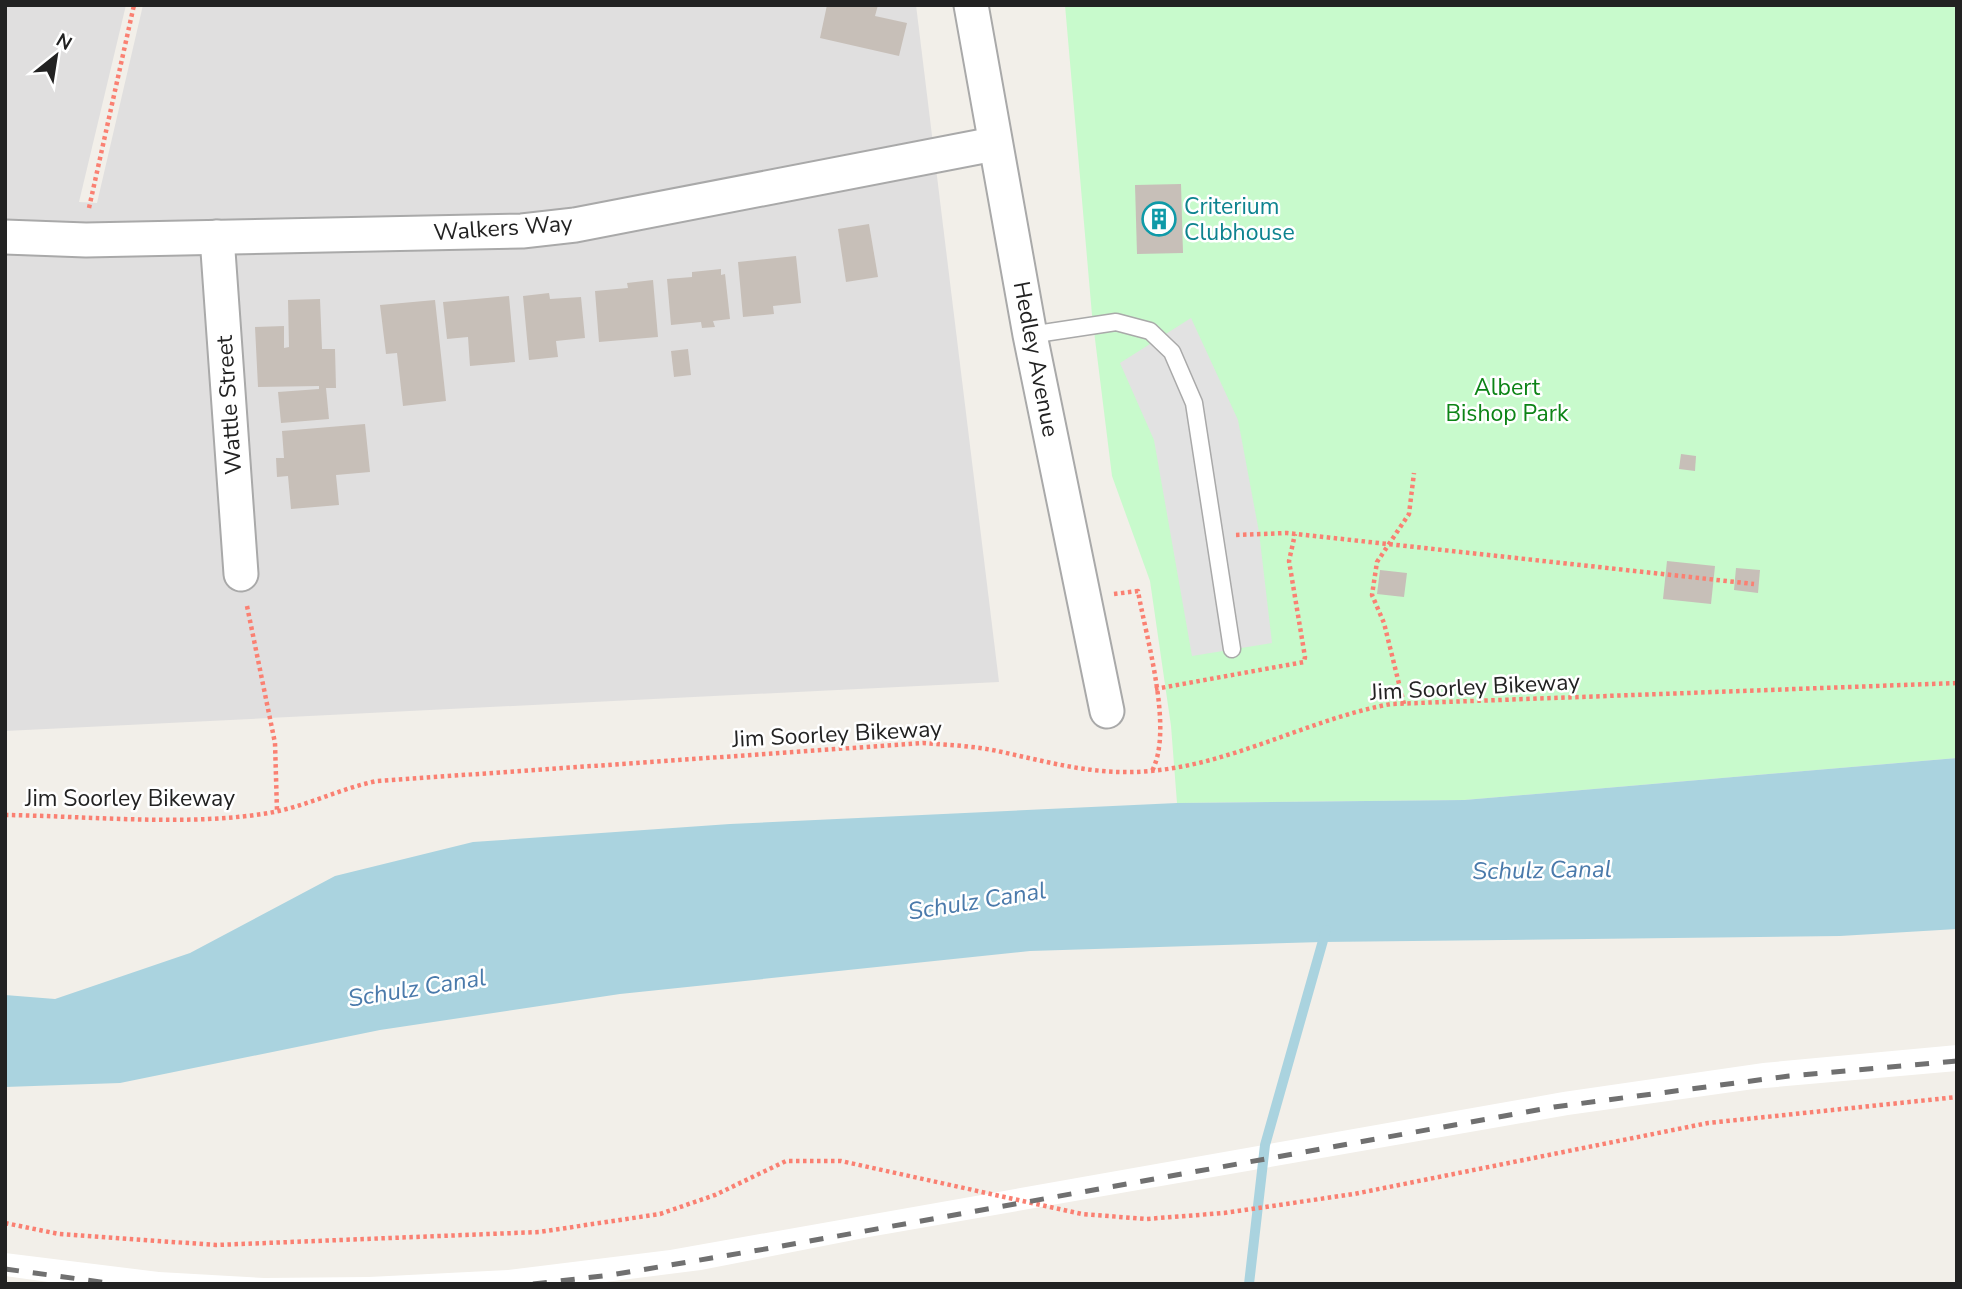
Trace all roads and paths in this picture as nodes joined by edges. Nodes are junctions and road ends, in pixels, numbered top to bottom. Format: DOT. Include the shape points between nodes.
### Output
graph roads {
  1 [pos="134,5"];
  2 [pos="971,5"];
  3 [pos="994,144"];
  4 [pos="5,237"];
  5 [pos="217,237"];
  6 [pos="86,240"];
  7 [pos="1030,335"];
  8 [pos="1414,473"];
  9 [pos="1295,534"];
  10 [pos="1216,538"];
  11 [pos="1386,544"];
  12 [pos="241,574"];
  13 [pos="1754,584"];
  14 [pos="1084,599"];
  15 [pos="1232,649"];
  16 [pos="1957,683"];
  17 [pos="1155,689"];
  18 [pos="1404,704"];
  19 [pos="1107,711"];
  20 [pos="1152,771"];
  21 [pos="277,811"];
  22 [pos="5,815"];
  23 [pos="1957,1097"];
  24 [pos="5,1223"];
  1 -- 6 [label="path" via="90,201"];
  2 -- 3 [label="street, Hedley Avenue"];
  3 -- 5 [label="street, Walkers Way" via="535,230"];
  3 -- 7 [label="street, Hedley Avenue"];
  4 -- 6 [label="street, Walkers Way"];
  5 -- 6 [label="street, Walkers Way"];
  5 -- 12 [label="street, Wattle Street"];
  7 -- 10 [label="lane" via="1116,322 1150,331 1172,352 1194,403"];
  7 -- 14 [label="street, Hedley Avenue"];
  8 -- 11 [label="path" via="1409,514"];
  9 -- 10 [label="path" via="1269,531"];
  9 -- 11 [label="path"];
  9 -- 17 [label="path" via="1289,561 1304,662"];
  10 -- 15 [label="lane"];
  11 -- 13 [label="path"];
  11 -- 18 [label="path" via="1375,566 1373,599 1384,623"];
  12 -- 21 [label="path" via="275,743"];
  14 -- 17 [label="path" via="1138,590"];
  14 -- 19 [label="street, Hedley Avenue"];
  16 -- 18 [label="path, Jim Soorley Bikeway"];
  17 -- 20 [label="path" via="1161,737"];
  18 -- 20 [label="path, Jim Soorley Bikeway" via="1340,715 1209,761"];
  20 -- 21 [label="path, Jim Soorley Bikeway" via="1097,772 990,750 911,744 377,781"];
  21 -- 22 [label="path, Jim Soorley Bikeway" via="226,819"];
  23 -- 24 [label="path" via="1708,1123 1354,1194 1146,1219 1082,1214 841,1161 786,1161 715,1195 660,1214 539,1232 216,1245 59,1234"];
}
